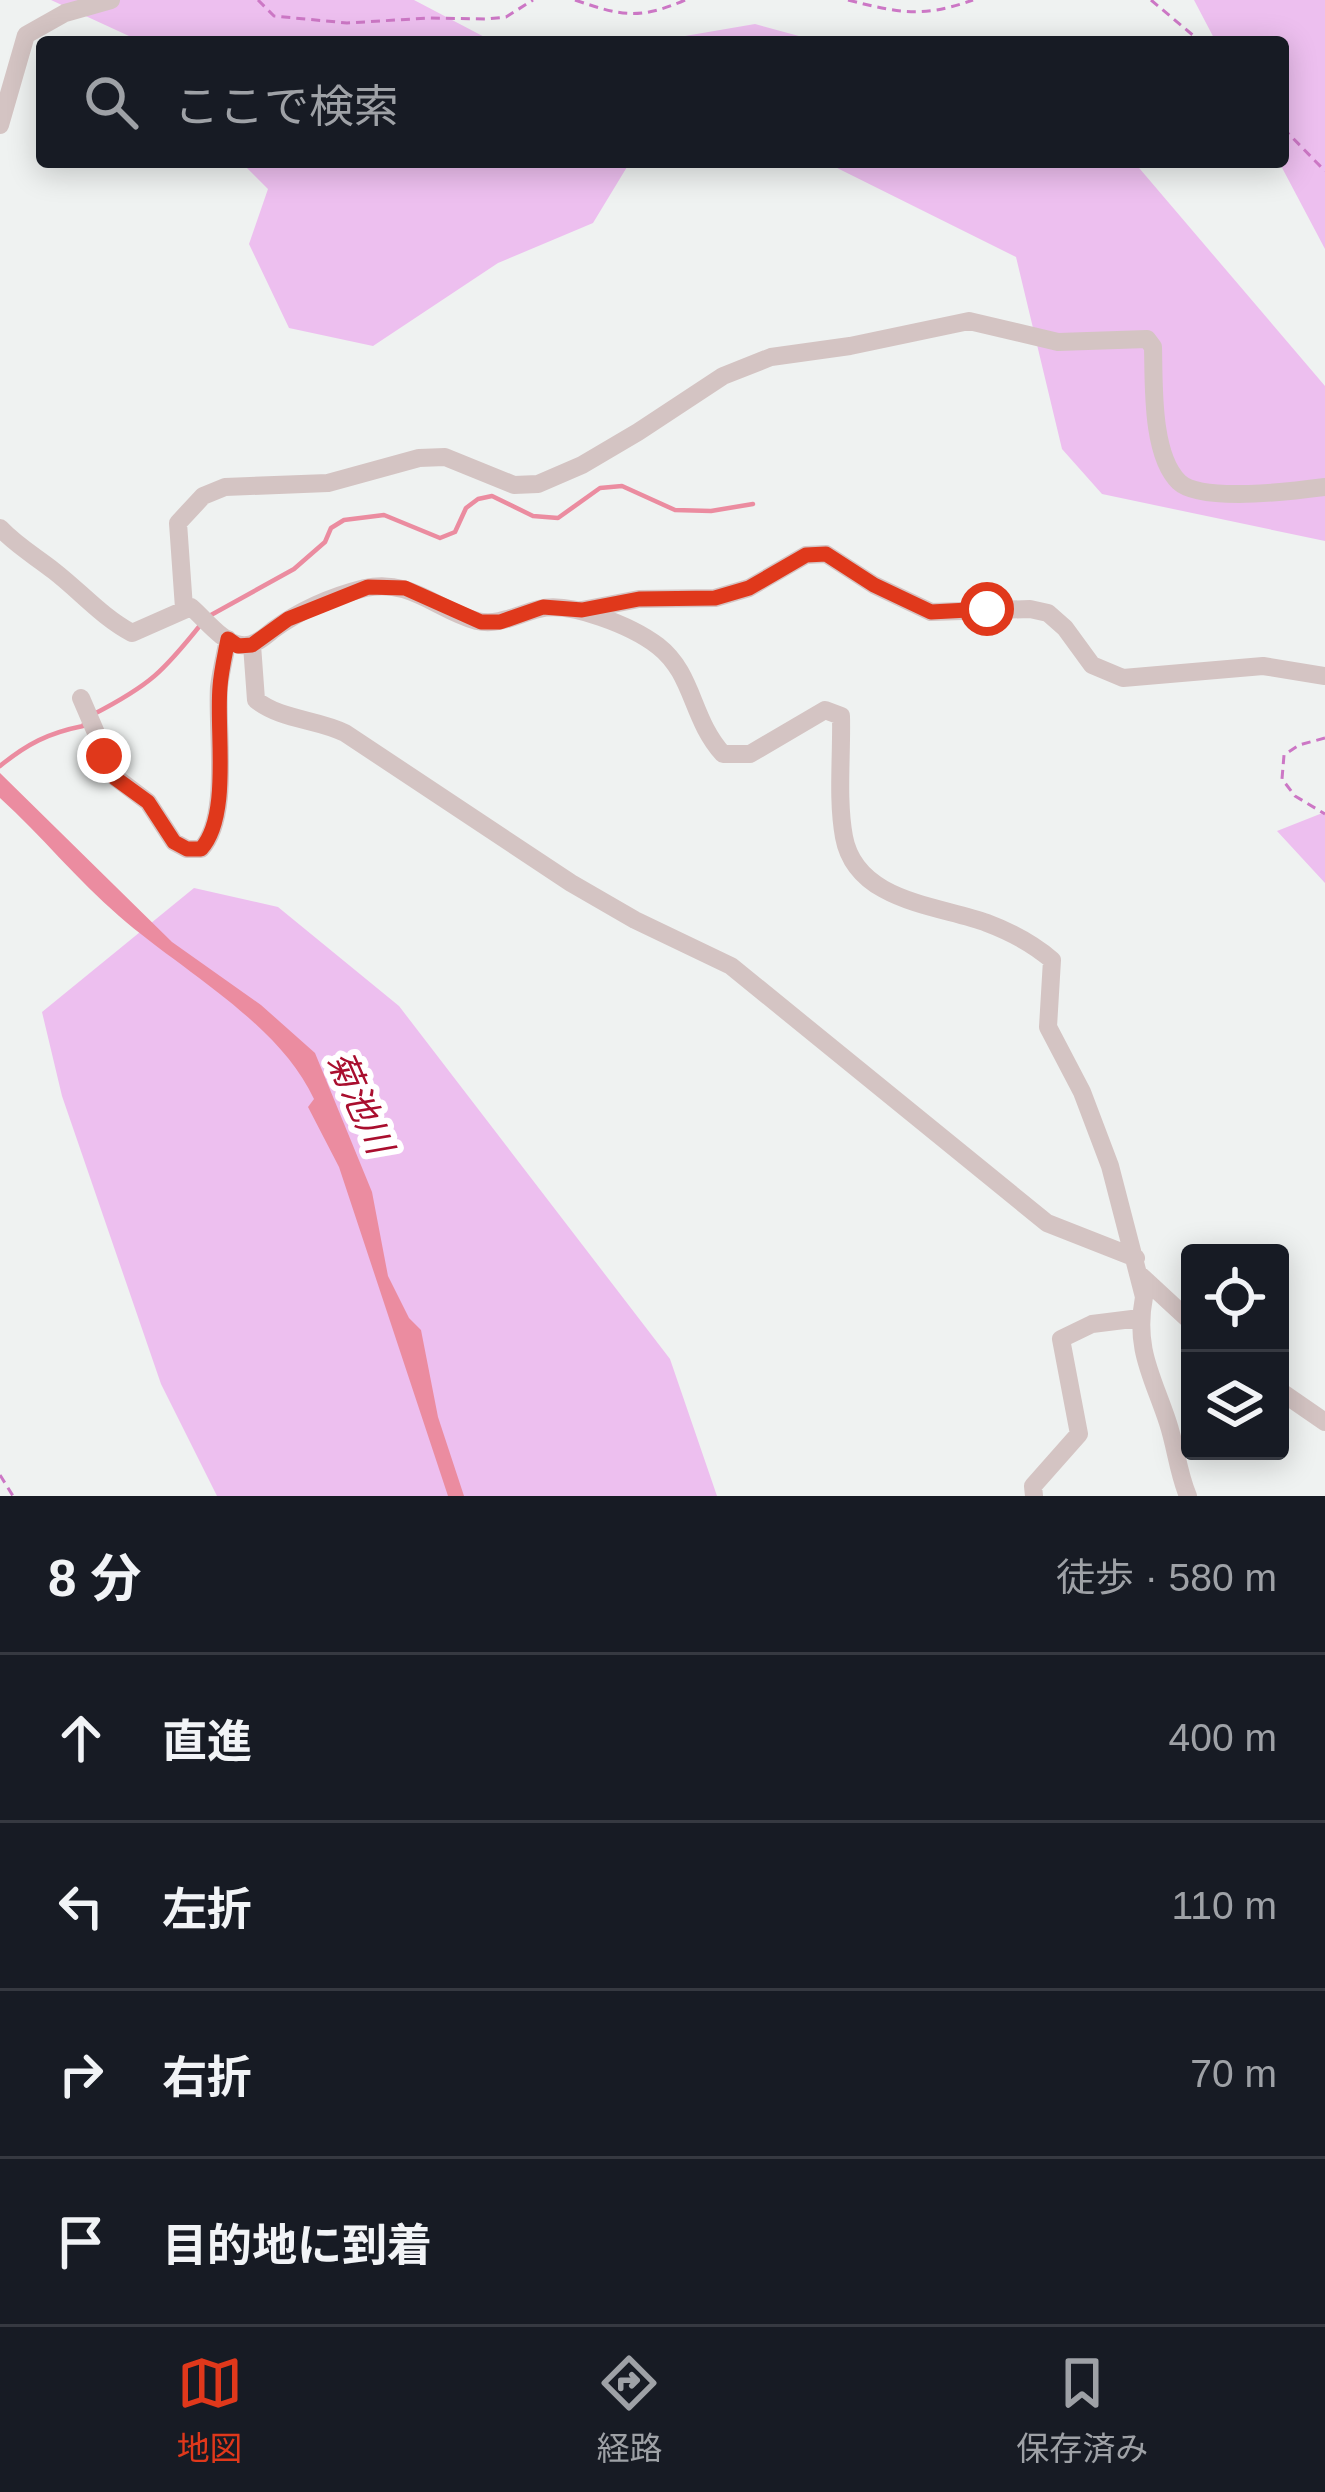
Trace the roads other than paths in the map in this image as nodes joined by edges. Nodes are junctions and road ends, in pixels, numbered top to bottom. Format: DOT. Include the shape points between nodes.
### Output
graph roads {
  1 [pos="111,0"];
  2 [pos="0,124"];
  3 [pos="1325,487"];
  4 [pos="0,528"];
  5 [pos="184,608"];
  6 [pos="582,610"];
  7 [pos="228,639"];
  8 [pos="252,645"];
  9 [pos="1325,676"];
  10 [pos="81,698"];
  11 [pos="1137,1266"];
  12 [pos="1181,1312"];
  13 [pos="1140,1318"];
  14 [pos="1289,1397"];
  15 [pos="1325,1422"];
  16 [pos="1034,1496"];
  17 [pos="1188,1496"];
  1 -- 2 [label="street" via="26,35"];
  3 -- 5 [label="street" via="1189,489 1162,451 1147,339 1058,342 969,321 738,368 538,484 514,485 445,457 328,484 225,487 203,496 178,523"];
  4 -- 5 [label="street" via="132,633"];
  5 -- 7 [label="street"];
  6 -- 8 [label="street" via="543,607 481,622 405,588 368,587 288,619"];
  6 -- 9 [label="street" via="715,598 806,555 826,554 931,612 1048,614 1092,665 1123,678 1263,666"];
  6 -- 11 [label="street" via="655,643 676,662 698,720 723,754 750,754 825,710 841,716 844,839 855,865 873,884 986,922 1052,960 1048,1028 1110,1166"];
  7 -- 8 [label="street"];
  7 -- 10 [label="street" via="217,801 212,837 201,849 174,842 148,802 115,778"];
  8 -- 11 [label="street" via="256,700 270,711 345,733 571,883 730,965 1021,1206"];
  11 -- 12 [label="street"];
  11 -- 13 [label="street"];
  13 -- 16 [label="street" via="1092,1324 1061,1339 1079,1434 1033,1486"];
  13 -- 17 [label="street" via="1144,1360"];
  14 -- 15 [label="street"];
}
